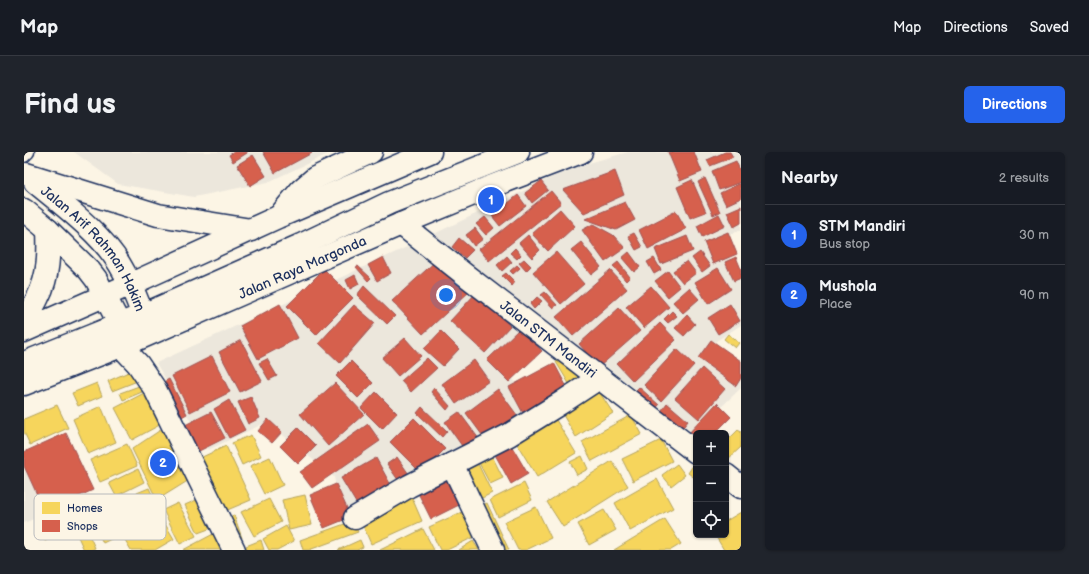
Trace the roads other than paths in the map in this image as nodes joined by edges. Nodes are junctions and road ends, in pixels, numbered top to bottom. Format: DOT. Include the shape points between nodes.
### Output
graph roads {
  1 [pos="28,152"];
  2 [pos="371,152"];
  3 [pos="430,152"];
  4 [pos="518,152"];
  5 [pos="581,152"];
  6 [pos="25,168"];
  7 [pos="390,203"];
  8 [pos="24,210"];
  9 [pos="278,217"];
  10 [pos="401,224"];
  11 [pos="48,230"];
  12 [pos="251,230"];
  13 [pos="131,284"];
  14 [pos="104,296"];
  15 [pos="24,321"];
  16 [pos="24,331"];
  17 [pos="133,333"];
  18 [pos="24,363"];
  19 [pos="599,378"];
  20 [pos="24,384"];
  21 [pos="693,450"];
  22 [pos="452,464"];
  23 [pos="729,477"];
  24 [pos="741,486"];
  25 [pos="354,518"];
  26 [pos="234,550"];
  27 [pos="494,550"];
  1 -- 6 [label="lane"];
  2 -- 9 [label="main road" via="315,178"];
  3 -- 9 [label="main road"];
  4 -- 7 [label="main road, Jalan Raya Margonda"];
  5 -- 10 [label="main road, Jalan Raya Margonda"];
  6 -- 12 [label="main road" via="158,215"];
  6 -- 13 [label="main road, Jalan Arif Rahman Hakim" via="98,237 120,264"];
  7 -- 10 [label="main road"];
  7 -- 17 [label="main road, Jalan Raya Margonda" via="301,245"];
  8 -- 11 [label="main road, Jalan Arif Rahman Hakim"];
  9 -- 12 [label="main road"];
  10 -- 17 [label="main road, Jalan Raya Margonda"];
  10 -- 19 [label="main road, Jalan STM Mandiri"];
  11 -- 14 [label="main road, Jalan Arif Rahman Hakim" via="89,270"];
  11 -- 15 [label="main road" via="49,255 46,274 39,297"];
  12 -- 13 [label="main road"];
  13 -- 14 [label="main road"];
  13 -- 17 [label="main road, Jalan Arif Rahman Hakim"];
  14 -- 16 [label="main road"];
  14 -- 17 [label="main road, Jalan Arif Rahman Hakim"];
  17 -- 18 [label="main road, Jalan Raya Margonda"];
  17 -- 20 [label="main road, Jalan Raya Margonda"];
  17 -- 26 [label="main road" via="138,364 155,389"];
  19 -- 21 [label="main road, Jalan STM Mandiri"];
  19 -- 22 [label="main road" via="509,435"];
  22 -- 25 [label="main road"];
  22 -- 27 [label="main road"];
  23 -- 24 [label="main road"];
}
